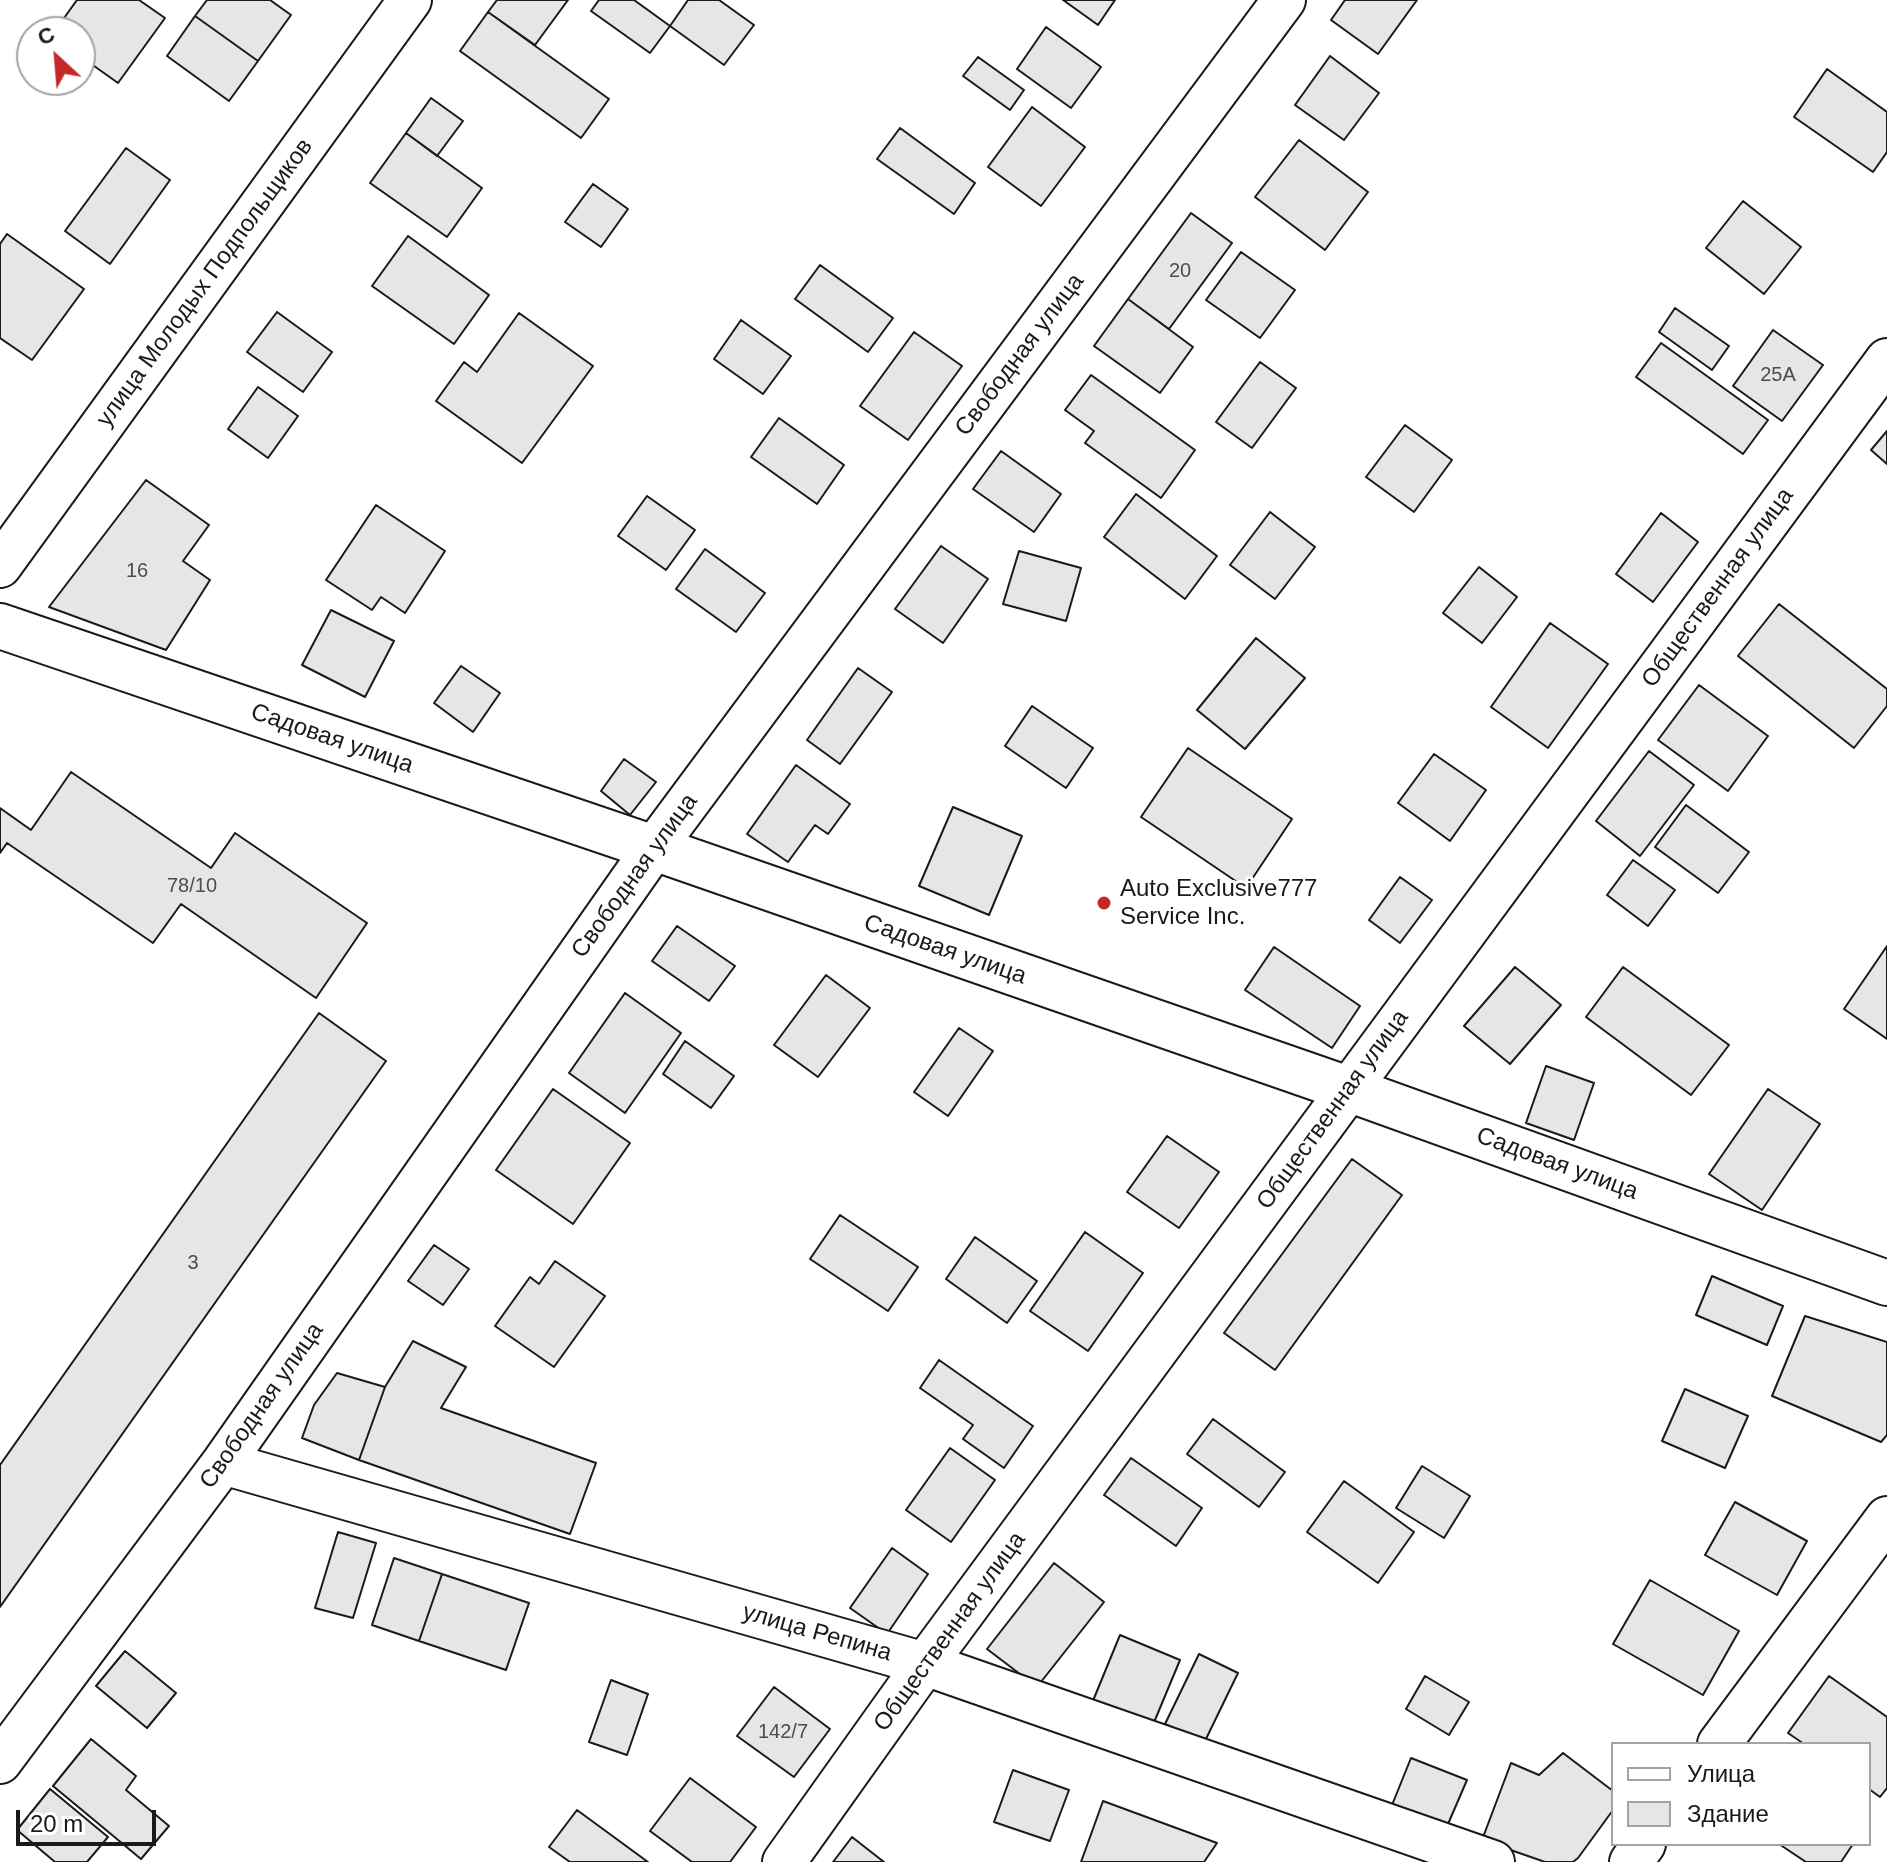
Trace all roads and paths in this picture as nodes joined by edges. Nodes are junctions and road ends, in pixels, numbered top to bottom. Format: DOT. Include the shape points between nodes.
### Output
graph roads {
  1 [pos="410,0"];
  2 [pos="1284,0"];
  3 [pos="1887,360"];
  4 [pos="0,566"];
  5 [pos="0,626"];
  6 [pos="654,848"];
  7 [pos="1348,1089"];
  8 [pos="1887,1283"];
  9 [pos="223,1463"];
  10 [pos="1887,1518"];
  11 [pos="925,1664"];
  12 [pos="1720,1742"];
  13 [pos="0,1762"];
  14 [pos="784,1862"];
  15 [pos="1493,1862"];
  1 -- 4 [label="street, улица Молодых Подпольщиков"];
  2 -- 6 [label="street, Свободная улица"];
  3 -- 7 [label="street, Общественная улица"];
  5 -- 6 [label="main road, Садовая улица"];
  6 -- 7 [label="main road, Садовая улица"];
  6 -- 9 [label="street, Свободная улица"];
  7 -- 8 [label="main road, Садовая улица"];
  7 -- 11 [label="street, Общественная улица"];
  9 -- 11 [label="street, улица Репина"];
  9 -- 13 [label="street, Свободная улица"];
  10 -- 12 [label="street"];
  11 -- 14 [label="street, Общественная улица"];
  11 -- 15 [label="street, улица Репина"];
}
